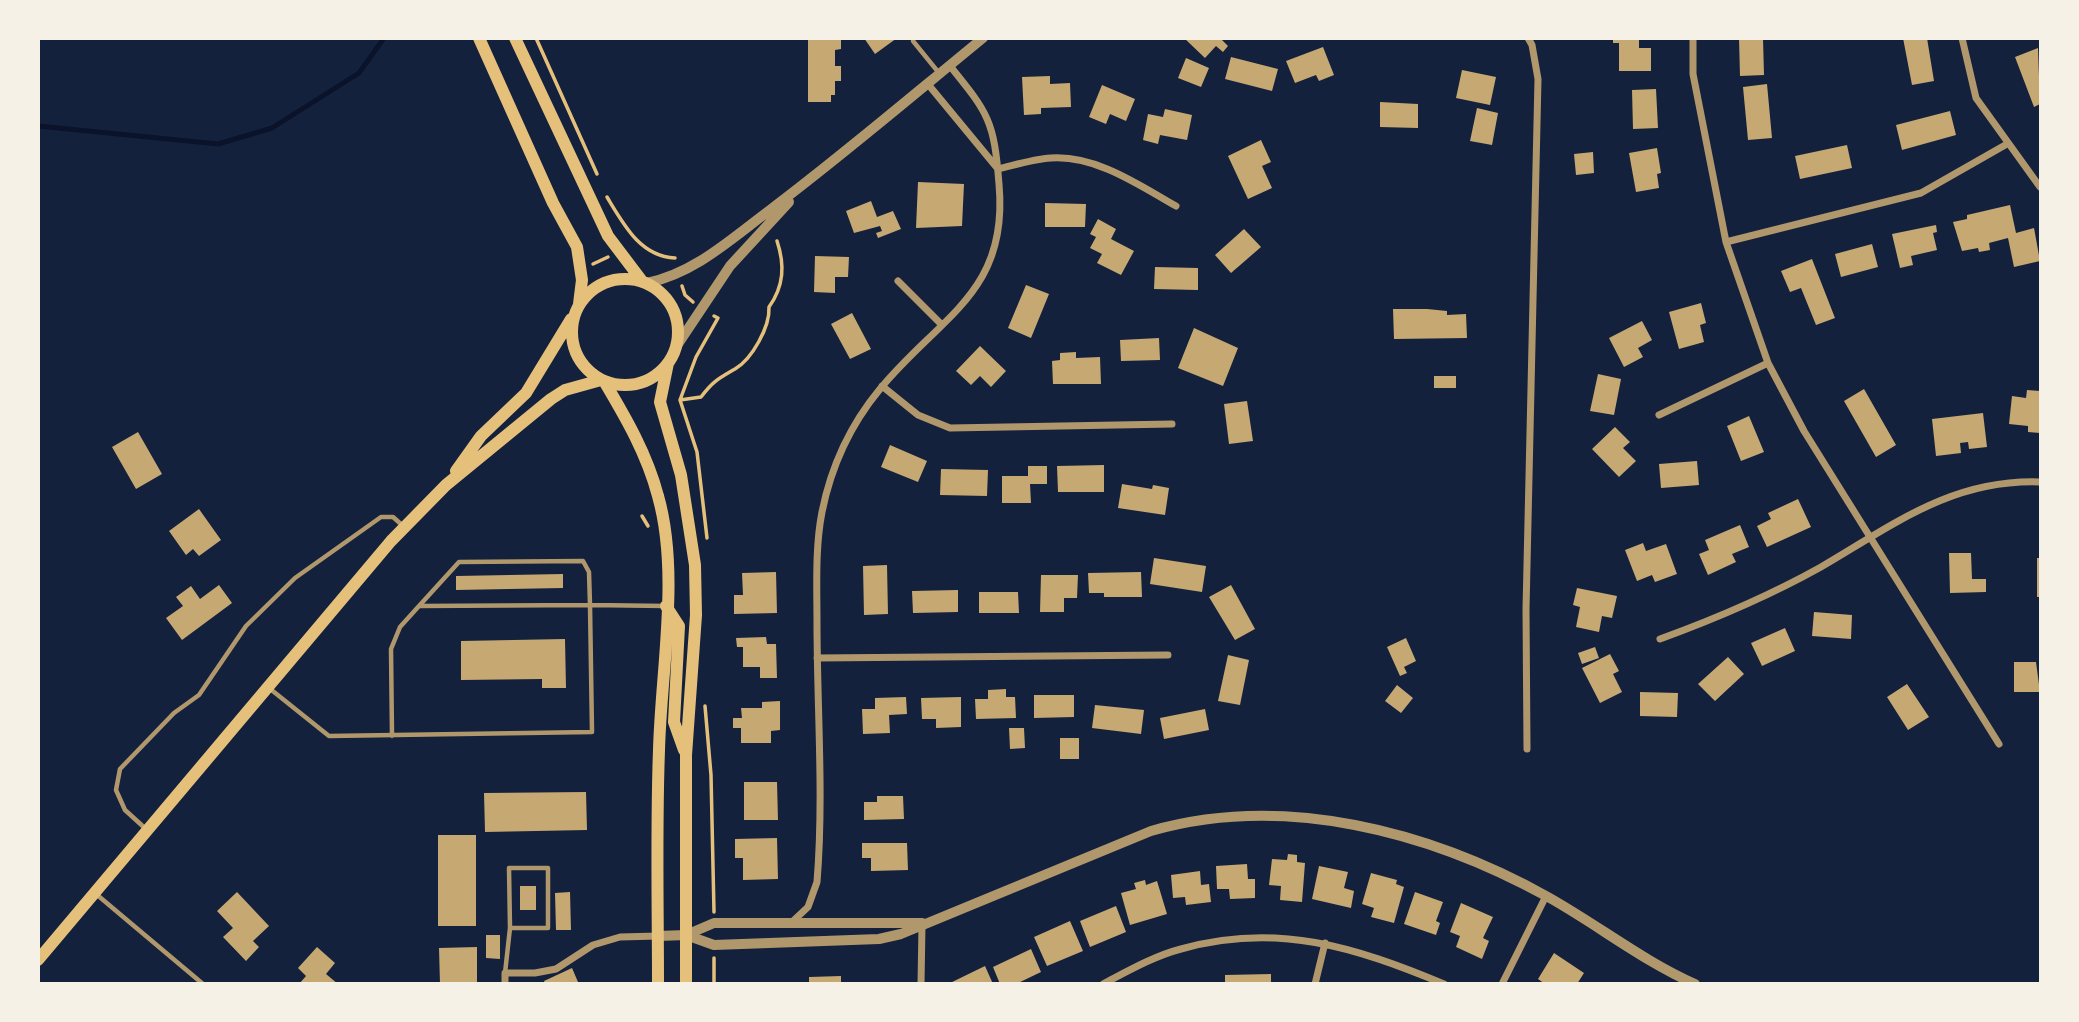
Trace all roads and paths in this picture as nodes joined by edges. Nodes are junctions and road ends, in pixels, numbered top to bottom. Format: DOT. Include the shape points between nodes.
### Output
graph roads {
  1 [pos="479,38"];
  2 [pos="515,38"];
  3 [pos="536,38"];
  4 [pos="984,38"];
  5 [pos="1528,38"];
  6 [pos="1693,38"];
  7 [pos="1962,38"];
  8 [pos="913,41"];
  9 [pos="950,66"];
  10 [pos="940,74"];
  11 [pos="927,83"];
  12 [pos="2007,144"];
  13 [pos="998,169"];
  14 [pos="813,177"];
  15 [pos="2040,187"];
  16 [pos="1176,206"];
  17 [pos="777,241"];
  18 [pos="1726,242"];
  19 [pos="611,255"];
  20 [pos="591,264"];
  21 [pos="677,266"];
  22 [pos="898,281"];
  23 [pos="681,282"];
  24 [pos="644,283"];
  25 [pos="695,303"];
  26 [pos="577,308"];
  27 [pos="710,313"];
  28 [pos="943,325"];
  29 [pos="676,347"];
  30 [pos="668,363"];
  31 [pos="1768,363"];
  32 [pos="603,380"];
  33 [pos="882,386"];
  34 [pos="1659,415"];
  35 [pos="1172,424"];
  36 [pos="2040,482"];
  37 [pos="446,485"];
  38 [pos="405,527"];
  39 [pos="1870,536"];
  40 [pos="419,606"];
  41 [pos="590,606"];
  42 [pos="666,606"];
  43 [pos="1660,639"];
  44 [pos="1168,655"];
  45 [pos="817,658"];
  46 [pos="268,687"];
  47 [pos="392,736"];
  48 [pos="1999,744"];
  49 [pos="1527,750"];
  50 [pos="686,755"];
  51 [pos="148,831"];
  52 [pos="96,894"];
  53 [pos="1546,896"];
  54 [pos="792,923"];
  55 [pos="922,923"];
  56 [pos="510,928"];
  57 [pos="686,934"];
  58 [pos="658,936"];
  59 [pos="1325,943"];
  60 [pos="714,945"];
  61 [pos="38,960"];
  62 [pos="505,973"];
  63 [pos="203,984"];
  64 [pos="505,984"];
  65 [pos="658,984"];
  66 [pos="686,984"];
  67 [pos="713,984"];
  68 [pos="921,984"];
  69 [pos="1103,984"];
  70 [pos="1315,984"];
  71 [pos="1444,984"];
  72 [pos="1502,984"];
  73 [pos="1695,984"];
  1 -- 26 [label="main road" via="577,247 582,280"];
  2 -- 24 [label="main road" via="608,236"];
  3 -- 21 [label="path" via="624,224 643,248 675,258"];
  4 -- 9 [label="street"];
  5 -- 49 [label="street" via="1538,79"];
  6 -- 18 [label="street" via="1693,74"];
  7 -- 12 [label="street" via="1976,98"];
  8 -- 10 [label="lane"];
  9 -- 10 [label="street"];
  9 -- 13 [label="street" via="988,117 998,150"];
  10 -- 11 [label="street"];
  11 -- 13 [label="street"];
  11 -- 14 [label="street"];
  12 -- 15 [label="street"];
  12 -- 18 [label="street" via="1921,193"];
  13 -- 16 [label="street" via="1051,158 1072,159 1104,169"];
  13 -- 28 [label="street" via="1002,207 989,267"];
  14 -- 24 [label="street" via="685,272"];
  14 -- 29 [label="street" via="730,266"];
  17 -- 27 [label="path" via="782,280 768,307 770,320 762,337 737,368 719,376 701,397 680,400 696,357 718,318"];
  18 -- 31 [label="street"];
  19 -- 20 [label="path"];
  22 -- 28 [label="street"];
  23 -- 25 [label="path" via="685,295"];
  24 -- 26 [label="main road" via="609,281 592,290"];
  24 -- 29 [label="main road" via="662,294 673,310"];
  26 -- 32 [label="main road" via="574,349 583,365"];
  26 -- 37 [label="main road" via="526,393 481,436"];
  28 -- 33 [label="street"];
  29 -- 30 [label="main road"];
  30 -- 32 [label="main road" via="639,383"];
  30 -- 50 [label="main road" via="660,402 681,475 695,565"];
  31 -- 34 [label="street"];
  31 -- 39 [label="street" via="1804,431"];
  32 -- 37 [label="main road" via="565,390 551,399"];
  32 -- 42 [label="main road" via="639,443 659,498 666,533"];
  33 -- 35 [label="street" via="918,415 950,428"];
  33 -- 45 [label="street" via="850,433 829,485 817,550"];
  36 -- 39 [label="street" via="1983,486 1945,497"];
  37 -- 38 [label="main road"];
  38 -- 46 [label="main road"];
  38 -- 51 [label="lane" via="393,517 381,517 295,578 246,626 199,695 174,713 120,769 116,790 125,810"];
  39 -- 43 [label="street" via="1744,606"];
  39 -- 48 [label="street"];
  40 -- 41 [label="lane"];
  40 -- 41 [label="lane" via="459,562 583,561 589,572"];
  40 -- 47 [label="lane" via="400,627 391,649"];
  41 -- 42 [label="lane"];
  41 -- 47 [label="lane" via="592,733"];
  42 -- 50 [label="main road" via="679,626 674,722"];
  42 -- 58 [label="main road" via="658,772"];
  44 -- 45 [label="street"];
  45 -- 54 [label="street" via="819,858 813,897"];
  46 -- 47 [label="lane" via="329,736"];
  46 -- 51 [label="main road"];
  50 -- 57 [label="main road"];
  51 -- 52 [label="main road"];
  52 -- 61 [label="main road"];
  52 -- 63 [label="lane"];
  53 -- 55 [label="street" via="1460,857 1376,831 1311,817 1237,815 1151,831"];
  53 -- 72 [label="street"];
  53 -- 73 [label="street"];
  54 -- 55 [label="street"];
  54 -- 57 [label="street" via="714,923"];
  55 -- 60 [label="street" via="901,934 864,942"];
  55 -- 68 [label="street"];
  56 -- 56 [label="lane" via="548,928 548,867 509,867"];
  56 -- 62 [label="lane"];
  57 -- 58 [label="street"];
  57 -- 60 [label="street"];
  57 -- 66 [label="main road"];
  58 -- 62 [label="street" via="620,937 593,945 556,969"];
  58 -- 65 [label="main road"];
  59 -- 69 [label="street" via="1282,936 1212,942 1179,949"];
  59 -- 70 [label="street"];
  59 -- 71 [label="street"];
  60 -- 67 [label="path"];
  62 -- 64 [label="street"];
}
